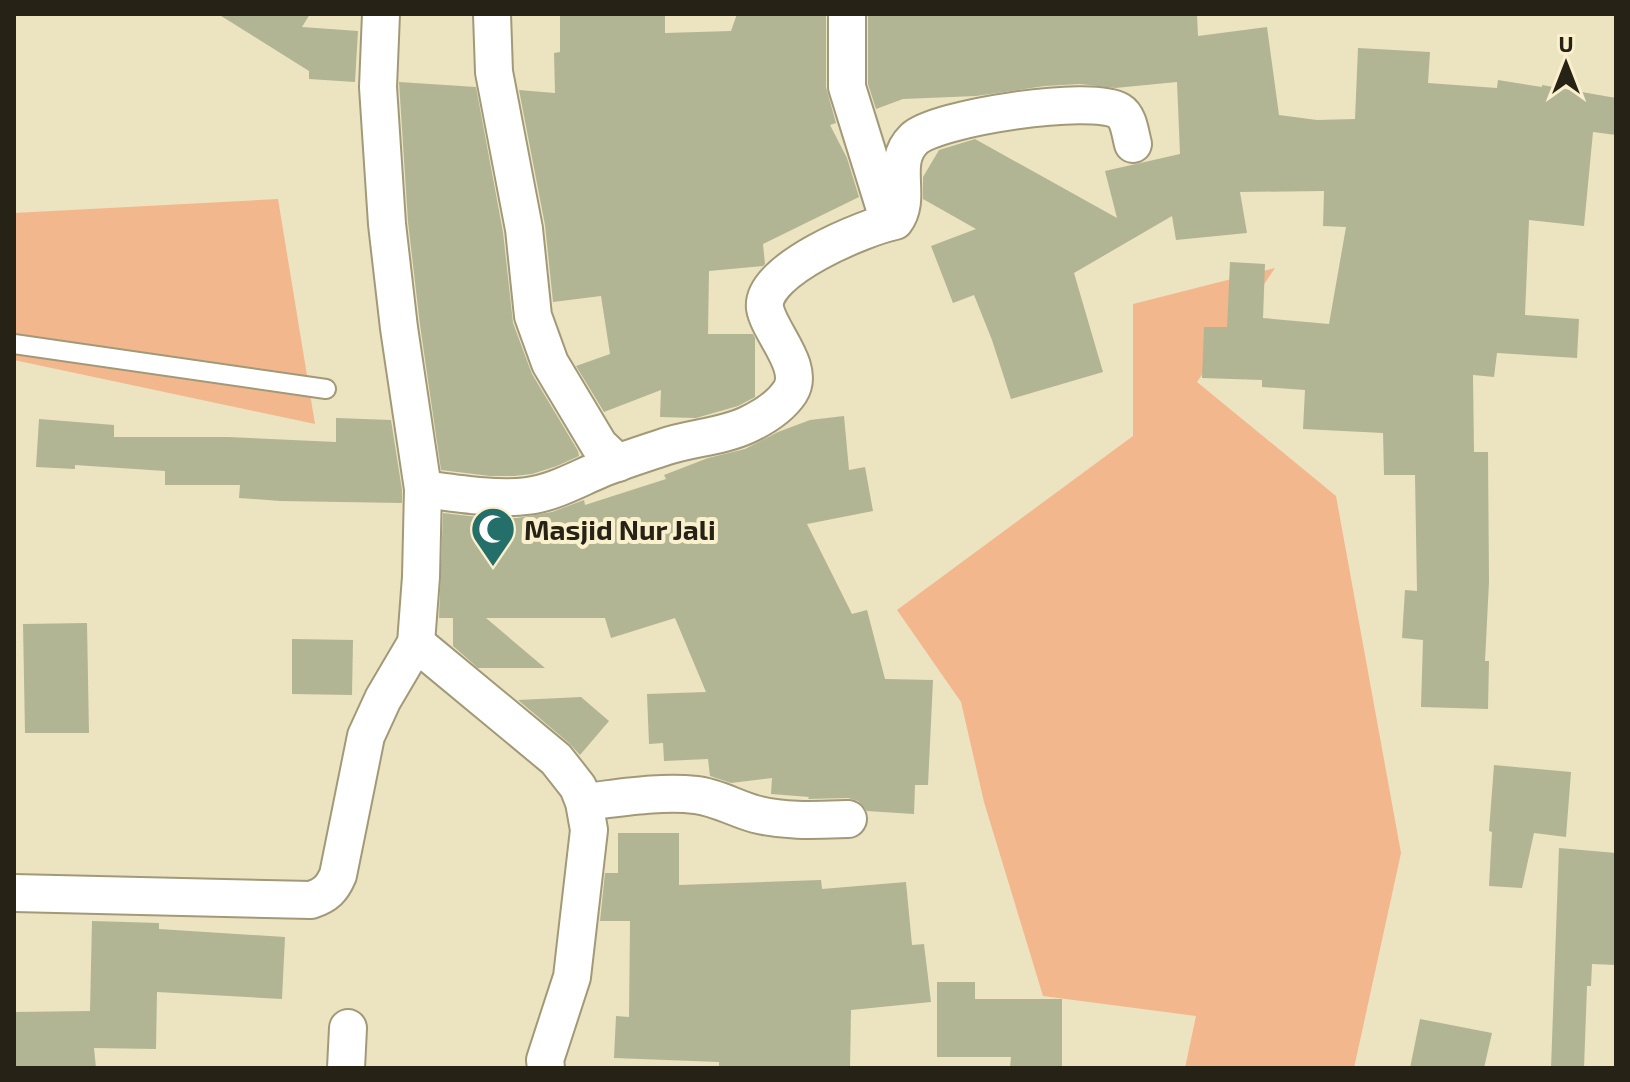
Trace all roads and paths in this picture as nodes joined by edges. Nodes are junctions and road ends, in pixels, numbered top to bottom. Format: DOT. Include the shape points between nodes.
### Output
graph roads {
  1 [pos="381,14"];
  2 [pos="492,14"];
  3 [pos="847,14"];
  4 [pos="1133,144"];
  5 [pos="889,222"];
  6 [pos="14,344"];
  7 [pos="326,389"];
  8 [pos="618,463"];
  9 [pos="423,489"];
  10 [pos="416,643"];
  11 [pos="584,802"];
  12 [pos="848,819"];
  13 [pos="14,893"];
  14 [pos="348,1028"];
  15 [pos="346,1068"];
  16 [pos="546,1068"];
  1 -- 9 [label="street" via="378,87 387,224"];
  2 -- 8 [label="street" via="494,72 524,229 533,316 550,363 599,445"];
  3 -- 5 [label="street" via="847,87"];
  4 -- 5 [label="street" via="1121,111 1079,104 987,116 927,131 904,152 901,209"];
  5 -- 8 [label="street" via="814,253 781,275 765,299 794,378 787,397 767,414 731,431"];
  6 -- 7 [label="lane"];
  8 -- 9 [label="street" via="526,497"];
  9 -- 10 [label="street"];
  10 -- 11 [label="street" via="556,759"];
  10 -- 13 [label="street" via="366,736 338,875 325,895 311,900"];
  11 -- 12 [label="street" via="689,794 772,818"];
  11 -- 16 [label="street" via="589,830 572,977"];
  14 -- 15 [label="street"];
}
